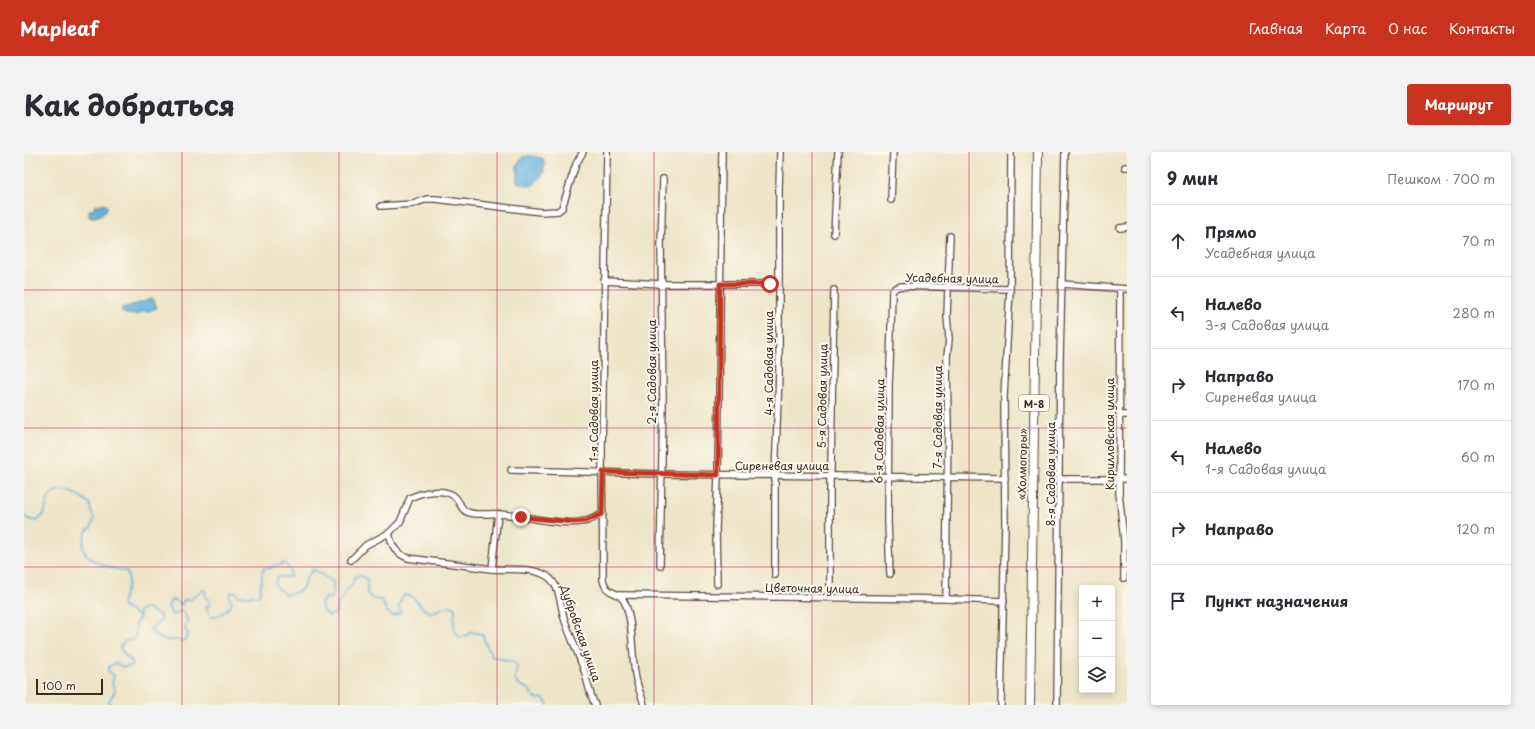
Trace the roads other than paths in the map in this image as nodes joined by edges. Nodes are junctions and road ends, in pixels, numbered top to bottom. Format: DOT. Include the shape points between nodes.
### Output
graph roads {
  1 [pos="583,152"];
  2 [pos="607,152"];
  3 [pos="722,152"];
  4 [pos="780,152"];
  5 [pos="838,152"];
  6 [pos="893,152"];
  7 [pos="1011,152"];
  8 [pos="1038,152"];
  9 [pos="1065,152"];
  10 [pos="663,179"];
  11 [pos="892,200"];
  12 [pos="381,206"];
  13 [pos="1127,227"];
  14 [pos="1120,228"];
  15 [pos="834,234"];
  16 [pos="950,236"];
  17 [pos="604,281"];
  18 [pos="662,284"];
  19 [pos="720,284"];
  20 [pos="778,284"];
  21 [pos="1062,284"];
  22 [pos="949,287"];
  23 [pos="895,288"];
  24 [pos="1010,289"];
  25 [pos="1120,289"];
  26 [pos="1127,289"];
  27 [pos="834,290"];
  28 [pos="1127,352"];
  29 [pos="1120,353"];
  30 [pos="1119,415"];
  31 [pos="1127,415"];
  32 [pos="511,470"];
  33 [pos="603,472"];
  34 [pos="661,474"];
  35 [pos="718,475"];
  36 [pos="774,476"];
  37 [pos="830,476"];
  38 [pos="889,477"];
  39 [pos="947,478"];
  40 [pos="1005,478"];
  41 [pos="1127,479"];
  42 [pos="1060,480"];
  43 [pos="1119,480"];
  44 [pos="498,514"];
  45 [pos="602,514"];
  46 [pos="389,534"];
  47 [pos="1125,541"];
  48 [pos="351,560"];
  49 [pos="660,566"];
  50 [pos="492,569"];
  51 [pos="775,574"];
  52 [pos="890,574"];
  53 [pos="1124,578"];
  54 [pos="717,584"];
  55 [pos="619,595"];
  56 [pos="830,598"];
  57 [pos="946,599"];
  58 [pos="1004,601"];
  59 [pos="1057,703"];
  60 [pos="595,705"];
  61 [pos="644,705"];
  62 [pos="1002,705"];
  63 [pos="1030,705"];
  1 -- 12 [label="street" via="576,164 562,208 558,211 541,212 436,199 413,204"];
  2 -- 17 [label="street, 1-я Садовая улица"];
  3 -- 19 [label="street"];
  4 -- 20 [label="street, 4-я Садовая улица"];
  5 -- 15 [label="street"];
  6 -- 11 [label="street"];
  7 -- 24 [label="street"];
  8 -- 63 [label="highway, «Холмогоры» / М-8"];
  9 -- 21 [label="street, 8-я Садовая улица"];
  10 -- 18 [label="street, 2-я Садовая улица"];
  13 -- 14 [label="street"];
  16 -- 22 [label="street, 7-я Садовая улица"];
  17 -- 18 [label="street"];
  17 -- 33 [label="street, 1-я Садовая улица"];
  18 -- 19 [label="street"];
  18 -- 34 [label="street, 2-я Садовая улица"];
  19 -- 20 [label="street"];
  19 -- 35 [label="street"];
  20 -- 36 [label="street, 4-я Садовая улица" via="779,374"];
  21 -- 25 [label="street"];
  21 -- 42 [label="street, 8-я Садовая улица"];
  22 -- 23 [label="street, Усадебная улица"];
  22 -- 24 [label="street, Усадебная улица"];
  22 -- 39 [label="street, 7-я Садовая улица"];
  23 -- 38 [label="street, 6-я Садовая улица" via="892,292 891,311"];
  24 -- 40 [label="street" via="1004,384"];
  25 -- 26 [label="street"];
  25 -- 29 [label="street, Кирилловская улица"];
  27 -- 37 [label="street, 5-я Садовая улица"];
  28 -- 29 [label="street"];
  29 -- 30 [label="street, Кирилловская улица"];
  30 -- 31 [label="street"];
  30 -- 43 [label="street, Кирилловская улица"];
  32 -- 33 [label="street, Сиреневая улица"];
  33 -- 34 [label="street, Сиреневая улица"];
  33 -- 45 [label="street, 1-я Садовая улица"];
  34 -- 35 [label="street, Сиреневая улица"];
  34 -- 49 [label="street, 2-я Садовая улица"];
  35 -- 36 [label="street, Сиреневая улица"];
  35 -- 54 [label="street"];
  36 -- 37 [label="street, Сиреневая улица"];
  36 -- 51 [label="street, 4-я Садовая улица"];
  37 -- 38 [label="street, Сиреневая улица"];
  37 -- 56 [label="street, 5-я Садовая улица"];
  38 -- 39 [label="street, Сиреневая улица"];
  38 -- 52 [label="street, 6-я Садовая улица"];
  39 -- 40 [label="street, Сиреневая улица"];
  39 -- 57 [label="street, 7-я Садовая улица"];
  40 -- 58 [label="street"];
  41 -- 43 [label="street"];
  42 -- 43 [label="street"];
  42 -- 59 [label="street, 8-я Садовая улица"];
  43 -- 47 [label="street, Кирилловская улица"];
  44 -- 45 [label="street" via="574,522 586,521"];
  44 -- 46 [label="street" via="467,512 453,494 424,492 410,498 400,522"];
  44 -- 50 [label="street"];
  45 -- 55 [label="street, 1-я Садовая улица" via="604,587"];
  46 -- 48 [label="street" via="366,545"];
  46 -- 50 [label="street, Дубровская улица" via="395,550 408,558"];
  47 -- 53 [label="street, Кирилловская улица"];
  50 -- 60 [label="street, Дубровская улица" via="539,573 548,577 556,587 564,619"];
  55 -- 56 [label="street, Цветочная улица"];
  55 -- 61 [label="street, 1-я Садовая улица" via="628,613 636,679"];
  56 -- 57 [label="street, Цветочная улица"];
  57 -- 58 [label="street, Цветочная улица"];
  58 -- 62 [label="street"];
}
